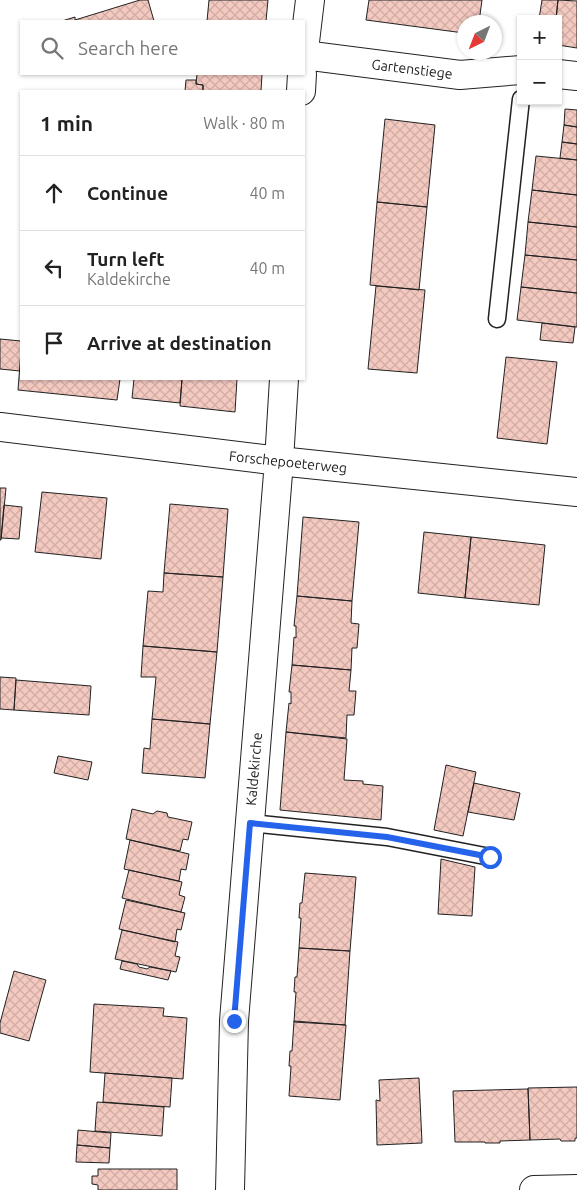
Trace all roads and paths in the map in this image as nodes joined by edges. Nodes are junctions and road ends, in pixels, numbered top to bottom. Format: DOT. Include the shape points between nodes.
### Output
graph roads {
  1 [pos="310,0"];
  2 [pos="305,42"];
  3 [pos="305,54"];
  4 [pos="517,70"];
  5 [pos="562,74"];
  6 [pos="302,75"];
  7 [pos="577,76"];
  8 [pos="301,90"];
  9 [pos="520,105"];
  10 [pos="496,319"];
  11 [pos="284,380"];
  12 [pos="0,427"];
  13 [pos="279,461"];
  14 [pos="577,492"];
  15 [pos="250,823"];
  16 [pos="490,857"];
  17 [pos="577,1189"];
  18 [pos="230,1190"];
  19 [pos="534,1190"];
  1 -- 2 [label="street"];
  3 -- 4 [label="street, Gartenstiege" via="460,75"];
  5 -- 7 [label="street"];
  6 -- 8 [label="street"];
  9 -- 10 [label="lane"];
  11 -- 13 [label="street, Kaldekirche"];
  12 -- 13 [label="street, Forschepoeterweg"];
  13 -- 14 [label="street, Forschepoeterweg"];
  13 -- 15 [label="street, Kaldekirche"];
  15 -- 16 [label="lane" via="387,837"];
  15 -- 18 [label="street, Kaldekirche" via="234,1021"];
  17 -- 19 [label="street"];
}
